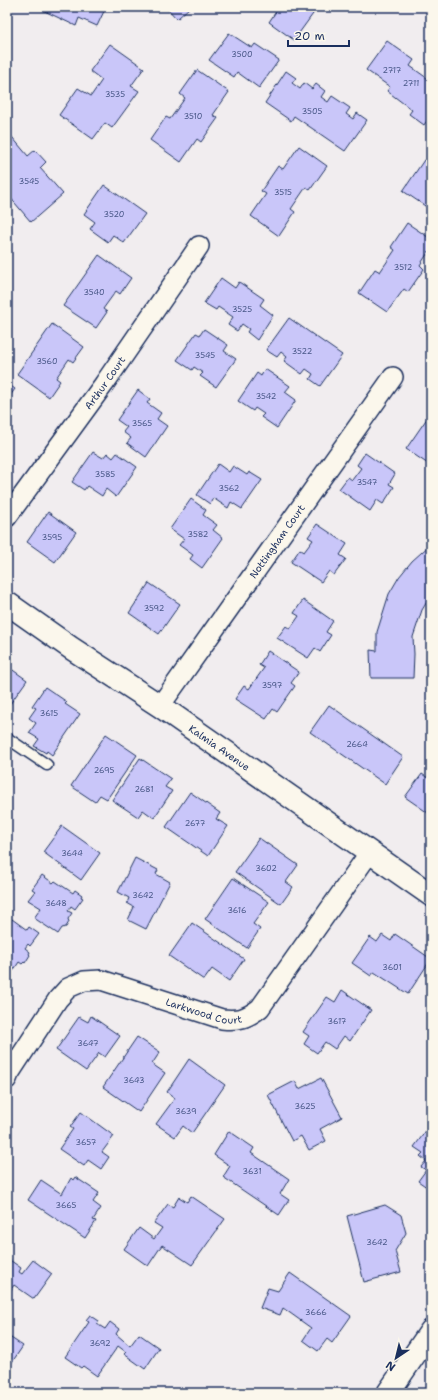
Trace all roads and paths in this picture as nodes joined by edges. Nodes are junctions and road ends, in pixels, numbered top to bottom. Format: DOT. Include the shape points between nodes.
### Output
graph roads {
  1 [pos="199,246"];
  2 [pos="393,377"];
  3 [pos="7,517"];
  4 [pos="7,603"];
  5 [pos="160,706"];
  6 [pos="7,738"];
  7 [pos="47,765"];
  8 [pos="370,852"];
  9 [pos="431,895"];
  10 [pos="7,1079"];
  11 [pos="431,1331"];
  12 [pos="388,1393"];
  1 -- 3 [label="street, Arthur Court" via="104,384"];
  2 -- 5 [label="street, Nottingham Court"];
  4 -- 5 [label="street, Kalmia Avenue"];
  5 -- 8 [label="street, Kalmia Avenue"];
  6 -- 7 [label="lane"];
  8 -- 9 [label="street, Kalmia Avenue"];
  8 -- 10 [label="street, Larkwood Court" via="260,1008 249,1016 234,1020 222,1019 102,980 84,981 68,988 58,999"];
  11 -- 12 [label="street"];
}
